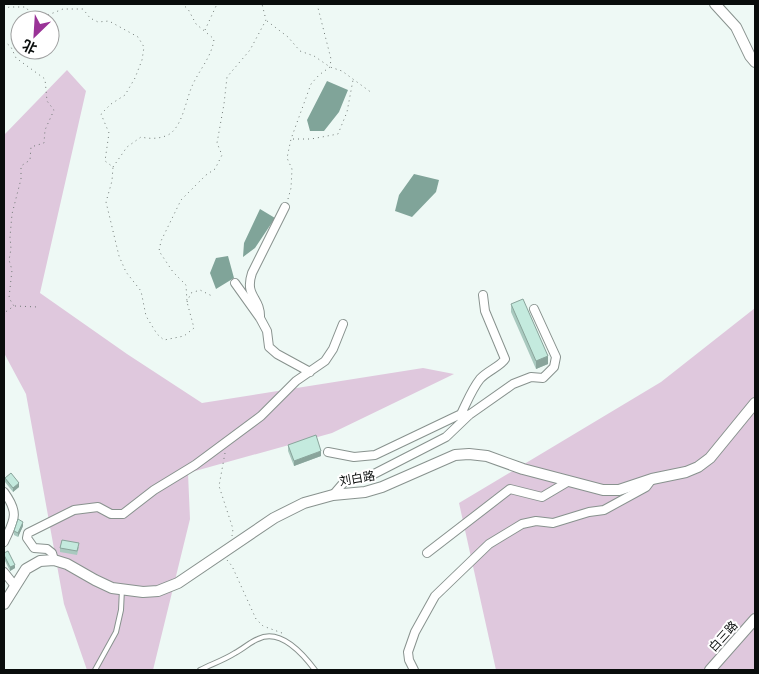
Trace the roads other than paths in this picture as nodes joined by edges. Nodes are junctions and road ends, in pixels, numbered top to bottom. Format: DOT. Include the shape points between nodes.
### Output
graph roads {
  1 [pos="715,4"];
  2 [pos="755,62"];
  3 [pos="285,207"];
  4 [pos="235,283"];
  5 [pos="483,295"];
  6 [pos="534,309"];
  7 [pos="260,318"];
  8 [pos="343,324"];
  9 [pos="310,372"];
  10 [pos="755,403"];
  11 [pos="465,415"];
  12 [pos="328,452"];
  13 [pos="652,479"];
  14 [pos="568,481"];
  15 [pos="4,492"];
  16 [pos="333,495"];
  17 [pos="4,542"];
  18 [pos="428,554"];
  19 [pos="54,560"];
  20 [pos="4,572"];
  21 [pos="15,586"];
  22 [pos="122,589"];
  23 [pos="4,604"];
  24 [pos="755,619"];
  25 [pos="95,670"];
  26 [pos="200,670"];
  27 [pos="315,670"];
  28 [pos="414,670"];
  29 [pos="710,670"];
  1 -- 2 [label="street" via="736,27"];
  3 -- 7 [label="street" via="249,281 249,290 260,310"];
  4 -- 7 [label="street"];
  5 -- 11 [label="street" via="485,311 505,360 481,378"];
  6 -- 11 [label="street" via="556,357 554,367 543,378 530,377 512,384"];
  7 -- 9 [label="street" via="267,331 269,347"];
  8 -- 9 [label="street" via="325,361"];
  9 -- 19 [label="street" via="296,381 254,422 123,514 111,514 98,507 74,510 28,533 27,538 34,548 47,549"];
  10 -- 13 [label="street, 刘白路" via="710,458 698,467"];
  11 -- 12 [label="street" via="375,455 354,457"];
  11 -- 16 [label="street" via="446,437 372,475 345,481"];
  13 -- 14 [label="street, 刘白路" via="619,490 603,490"];
  13 -- 28 [label="street" via="646,486 604,510 552,523 536,521 522,524 489,544 435,596 408,652"];
  14 -- 16 [label="street, 刘白路" via="487,456 469,454 455,456 382,487"];
  14 -- 18 [label="street" via="542,497 510,489"];
  15 -- 17 [label="street" via="15,509"];
  16 -- 22 [label="street, 刘白路" via="304,503 274,518 178,583 143,592"];
  19 -- 21 [label="street" via="40,561 26,569"];
  19 -- 22 [label="street, 刘白路" via="112,588"];
  20 -- 21 [label="street"];
  21 -- 23 [label="street"];
  22 -- 25 [label="lane" via="116,632"];
  24 -- 29 [label="street, 白三路"];
  26 -- 27 [label="lane" via="270,635 285,641"];
}
